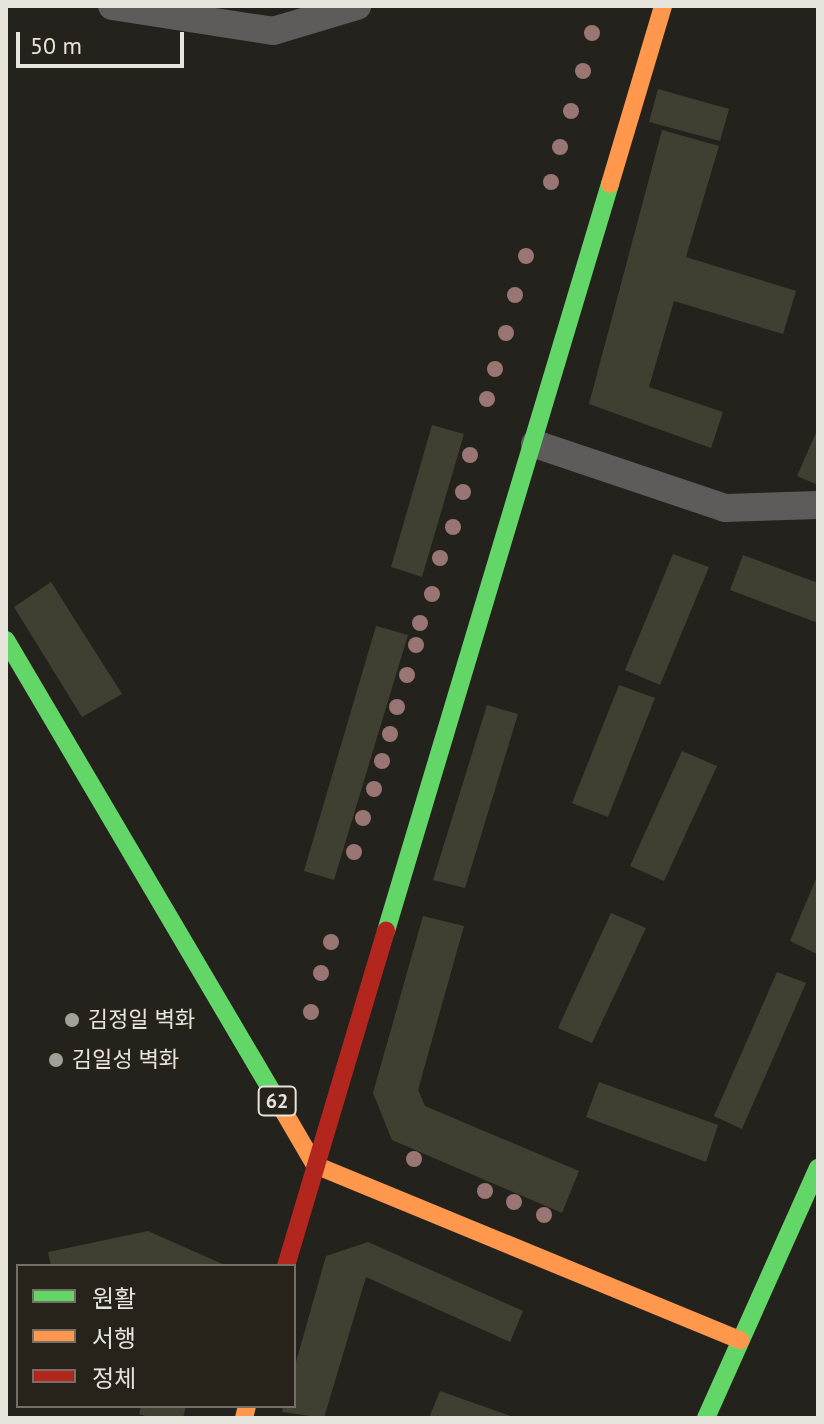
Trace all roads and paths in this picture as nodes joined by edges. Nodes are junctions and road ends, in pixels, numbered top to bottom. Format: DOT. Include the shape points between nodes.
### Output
graph roads {
  1 [pos="112,6"];
  2 [pos="357,6"];
  3 [pos="663,6"];
  4 [pos="535,444"];
  5 [pos="818,505"];
  6 [pos="6,640"];
  7 [pos="315,1165"];
  8 [pos="818,1168"];
  9 [pos="287,1264"];
  10 [pos="740,1340"];
  11 [pos="706,1418"];
  1 -- 2 [label="street" via="273,31"];
  3 -- 4 [label="main road"];
  4 -- 5 [label="street" via="725,508"];
  4 -- 7 [label="main road"];
  6 -- 7 [label="main road, 62"];
  7 -- 9 [label="main road"];
  7 -- 10 [label="main road"];
  8 -- 10 [label="main road"];
  10 -- 11 [label="main road"];
}
